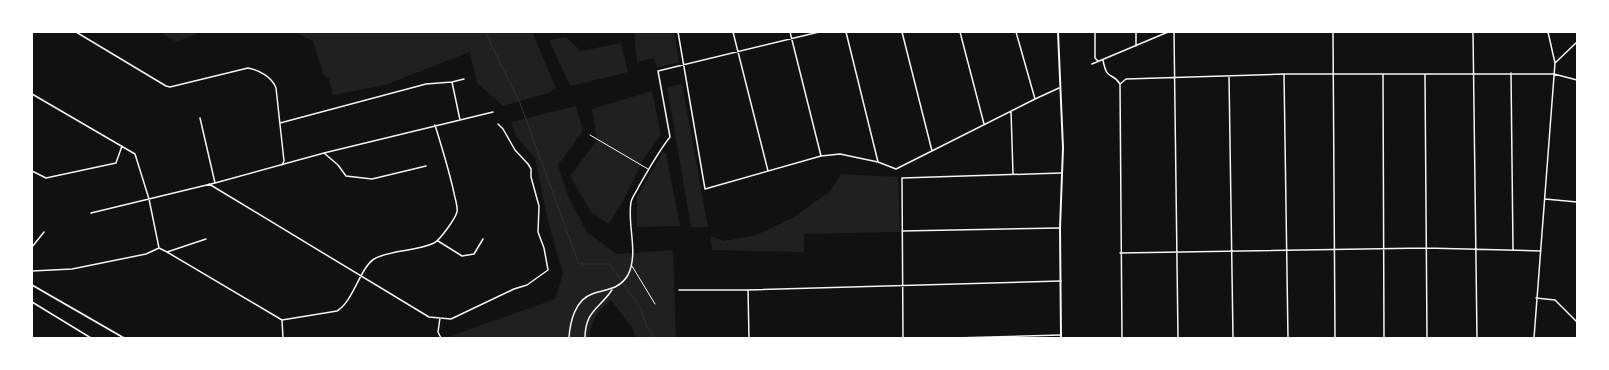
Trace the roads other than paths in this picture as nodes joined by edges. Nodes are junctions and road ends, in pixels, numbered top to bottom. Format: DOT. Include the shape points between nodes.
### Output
graph roads {
  1 [pos="76,32"];
  2 [pos="678,32"];
  3 [pos="733,32"];
  4 [pos="790,32"];
  5 [pos="819,32"];
  6 [pos="846,32"];
  7 [pos="902,32"];
  8 [pos="960,32"];
  9 [pos="1016,32"];
  10 [pos="1058,32"];
  11 [pos="1095,32"];
  12 [pos="1136,32"];
  13 [pos="1168,32"];
  14 [pos="1174,32"];
  15 [pos="1333,32"];
  16 [pos="1473,32"];
  17 [pos="1548,32"];
  18 [pos="792,39"];
  19 [pos="1577,42"];
  20 [pos="1136,47"];
  21 [pos="738,53"];
  22 [pos="1103,60"];
  23 [pos="1098,61"];
  24 [pos="1555,63"];
  25 [pos="1092,64"];
  26 [pos="684,66"];
  27 [pos="1511,73"];
  28 [pos="1284,74"];
  29 [pos="1333,74"];
  30 [pos="1474,74"];
  31 [pos="1554,74"];
  32 [pos="1383,75"];
  33 [pos="1425,75"];
  34 [pos="1229,76"];
  35 [pos="1175,77"];
  36 [pos="464,79"];
  37 [pos="1577,80"];
  38 [pos="452,82"];
  39 [pos="1120,84"];
  40 [pos="1059,88"];
  41 [pos="32,94"];
  42 [pos="1035,99"];
  43 [pos="1011,111"];
  44 [pos="493,112"];
  45 [pos="200,118"];
  46 [pos="460,120"];
  47 [pos="280,123"];
  48 [pos="498,124"];
  49 [pos="984,124"];
  50 [pos="435,125"];
  51 [pos="590,135"];
  52 [pos="122,146"];
  53 [pos="932,151"];
  54 [pos="324,153"];
  55 [pos="821,156"];
  56 [pos="878,162"];
  57 [pos="282,166"];
  58 [pos="426,166"];
  59 [pos="649,170"];
  60 [pos="32,171"];
  61 [pos="768,171"];
  62 [pos="1012,174"];
  63 [pos="1061,174"];
  64 [pos="215,183"];
  65 [pos="209,184"];
  66 [pos="149,199"];
  67 [pos="1545,199"];
  68 [pos="1577,202"];
  69 [pos="91,212"];
  70 [pos="1060,228"];
  71 [pos="902,231"];
  72 [pos="44,232"];
  73 [pos="206,238"];
  74 [pos="483,239"];
  75 [pos="438,241"];
  76 [pos="32,247"];
  77 [pos="159,248"];
  78 [pos="1426,248"];
  79 [pos="1476,248"];
  80 [pos="1383,249"];
  81 [pos="1288,250"];
  82 [pos="1336,250"];
  83 [pos="1512,250"];
  84 [pos="1541,251"];
  85 [pos="167,252"];
  86 [pos="1232,252"];
  87 [pos="1120,253"];
  88 [pos="1177,253"];
  89 [pos="631,265"];
  90 [pos="32,271"];
  91 [pos="361,277"];
  92 [pos="1061,281"];
  93 [pos="32,285"];
  94 [pos="902,285"];
  95 [pos="612,289"];
  96 [pos="679,290"];
  97 [pos="748,290"];
  98 [pos="1536,298"];
  99 [pos="32,302"];
  100 [pos="655,304"];
  101 [pos="440,318"];
  102 [pos="282,320"];
  103 [pos="1577,322"];
  104 [pos="1061,336"];
  105 [pos="91,338"];
  106 [pos="124,338"];
  107 [pos="283,338"];
  108 [pos="441,338"];
  109 [pos="569,338"];
  110 [pos="585,338"];
  111 [pos="749,338"];
  112 [pos="904,338"];
  113 [pos="953,338"];
  114 [pos="1122,338"];
  115 [pos="1178,338"];
  116 [pos="1232,338"];
  117 [pos="1288,338"];
  118 [pos="1335,338"];
  119 [pos="1384,338"];
  120 [pos="1427,338"];
  121 [pos="1477,338"];
  122 [pos="1534,338"];
  1 -- 47 [label="street" via="170,87 248,68 257,70 274,82"];
  2 -- 26 [label="street"];
  3 -- 21 [label="street"];
  4 -- 18 [label="street"];
  5 -- 18 [label="street"];
  6 -- 56 [label="street"];
  7 -- 53 [label="street"];
  8 -- 49 [label="street"];
  9 -- 42 [label="street"];
  10 -- 40 [label="street"];
  11 -- 23 [label="street" via="1095,58"];
  12 -- 20 [label="street"];
  13 -- 20 [label="street"];
  14 -- 35 [label="street"];
  15 -- 29 [label="street"];
  16 -- 30 [label="street"];
  17 -- 24 [label="street"];
  18 -- 21 [label="street"];
  18 -- 55 [label="street"];
  19 -- 24 [label="street"];
  20 -- 22 [label="street"];
  21 -- 26 [label="street"];
  21 -- 61 [label="street"];
  22 -- 23 [label="street"];
  22 -- 39 [label="street" via="1105,72"];
  23 -- 25 [label="street"];
  24 -- 31 [label="street"];
  26 -- 59 [label="street" via="658,71 670,137"];
  26 -- 61 [label="street" via="705,189"];
  27 -- 30 [label="street"];
  27 -- 31 [label="street"];
  27 -- 83 [label="street"];
  28 -- 29 [label="street"];
  28 -- 34 [label="street"];
  28 -- 81 [label="street"];
  29 -- 32 [label="street"];
  29 -- 82 [label="street"];
  30 -- 33 [label="street"];
  30 -- 79 [label="street"];
  31 -- 37 [label="street"];
  31 -- 67 [label="street"];
  32 -- 33 [label="street"];
  32 -- 80 [label="street"];
  33 -- 78 [label="street"];
  34 -- 35 [label="street"];
  34 -- 86 [label="street"];
  35 -- 39 [label="street" via="1126,79"];
  35 -- 88 [label="street"];
  36 -- 38 [label="street"];
  38 -- 46 [label="street"];
  38 -- 47 [label="street" via="426,84"];
  39 -- 87 [label="street"];
  40 -- 42 [label="street"];
  40 -- 63 [label="street"];
  41 -- 52 [label="street"];
  42 -- 43 [label="street"];
  43 -- 49 [label="street"];
  43 -- 62 [label="street"];
  44 -- 46 [label="street"];
  45 -- 64 [label="street"];
  46 -- 50 [label="street"];
  47 -- 57 [label="street" via="284,161"];
  48 -- 101 [label="street" via="531,169 539,206 538,232 548,270 527,286 509,291 451,319"];
  49 -- 53 [label="street"];
  50 -- 54 [label="street"];
  50 -- 75 [label="street" via="457,211"];
  51 -- 59 [label="street"];
  52 -- 60 [label="street" via="116,163 46,178"];
  52 -- 66 [label="street" via="135,154"];
  53 -- 56 [label="street" via="896,169"];
  54 -- 57 [label="street"];
  54 -- 58 [label="street" via="346,176 368,179"];
  55 -- 56 [label="street" via="840,154"];
  55 -- 61 [label="street"];
  57 -- 64 [label="street"];
  59 -- 89 [label="street" via="631,201"];
  62 -- 63 [label="street"];
  62 -- 71 [label="street" via="902,178"];
  63 -- 70 [label="street"];
  64 -- 65 [label="street"];
  65 -- 66 [label="street"];
  65 -- 91 [label="street"];
  66 -- 69 [label="street"];
  66 -- 77 [label="street"];
  67 -- 68 [label="street"];
  67 -- 84 [label="street"];
  70 -- 71 [label="street"];
  70 -- 92 [label="street"];
  71 -- 94 [label="street"];
  72 -- 76 [label="street"];
  73 -- 85 [label="street"];
  74 -- 75 [label="street" via="474,254 462,256"];
  75 -- 91 [label="street" via="374,259"];
  77 -- 85 [label="street"];
  77 -- 90 [label="street" via="146,254 72,269"];
  78 -- 79 [label="street"];
  78 -- 80 [label="street"];
  78 -- 120 [label="street"];
  79 -- 83 [label="street"];
  79 -- 121 [label="street"];
  80 -- 82 [label="street"];
  80 -- 119 [label="street"];
  81 -- 82 [label="street"];
  81 -- 86 [label="street"];
  81 -- 117 [label="street"];
  82 -- 118 [label="street"];
  83 -- 84 [label="street"];
  84 -- 98 [label="street"];
  85 -- 102 [label="street"];
  86 -- 88 [label="street"];
  86 -- 116 [label="street"];
  87 -- 88 [label="street"];
  87 -- 114 [label="street"];
  88 -- 115 [label="street"];
  89 -- 95 [label="street" via="625,279"];
  89 -- 100 [label="street"];
  91 -- 101 [label="street" via="429,317"];
  91 -- 102 [label="street" via="344,305 337,311"];
  92 -- 94 [label="street"];
  92 -- 104 [label="street"];
  93 -- 106 [label="street"];
  94 -- 97 [label="street"];
  94 -- 112 [label="street"];
  95 -- 109 [label="street" via="585,298 571,320"];
  95 -- 110 [label="street" via="593,310 585,326"];
  96 -- 97 [label="street"];
  97 -- 111 [label="street"];
  98 -- 103 [label="street" via="1555,300"];
  98 -- 122 [label="street"];
  99 -- 105 [label="street"];
  101 -- 108 [label="street" via="438,332"];
  102 -- 107 [label="street"];
  104 -- 113 [label="street"];
}
